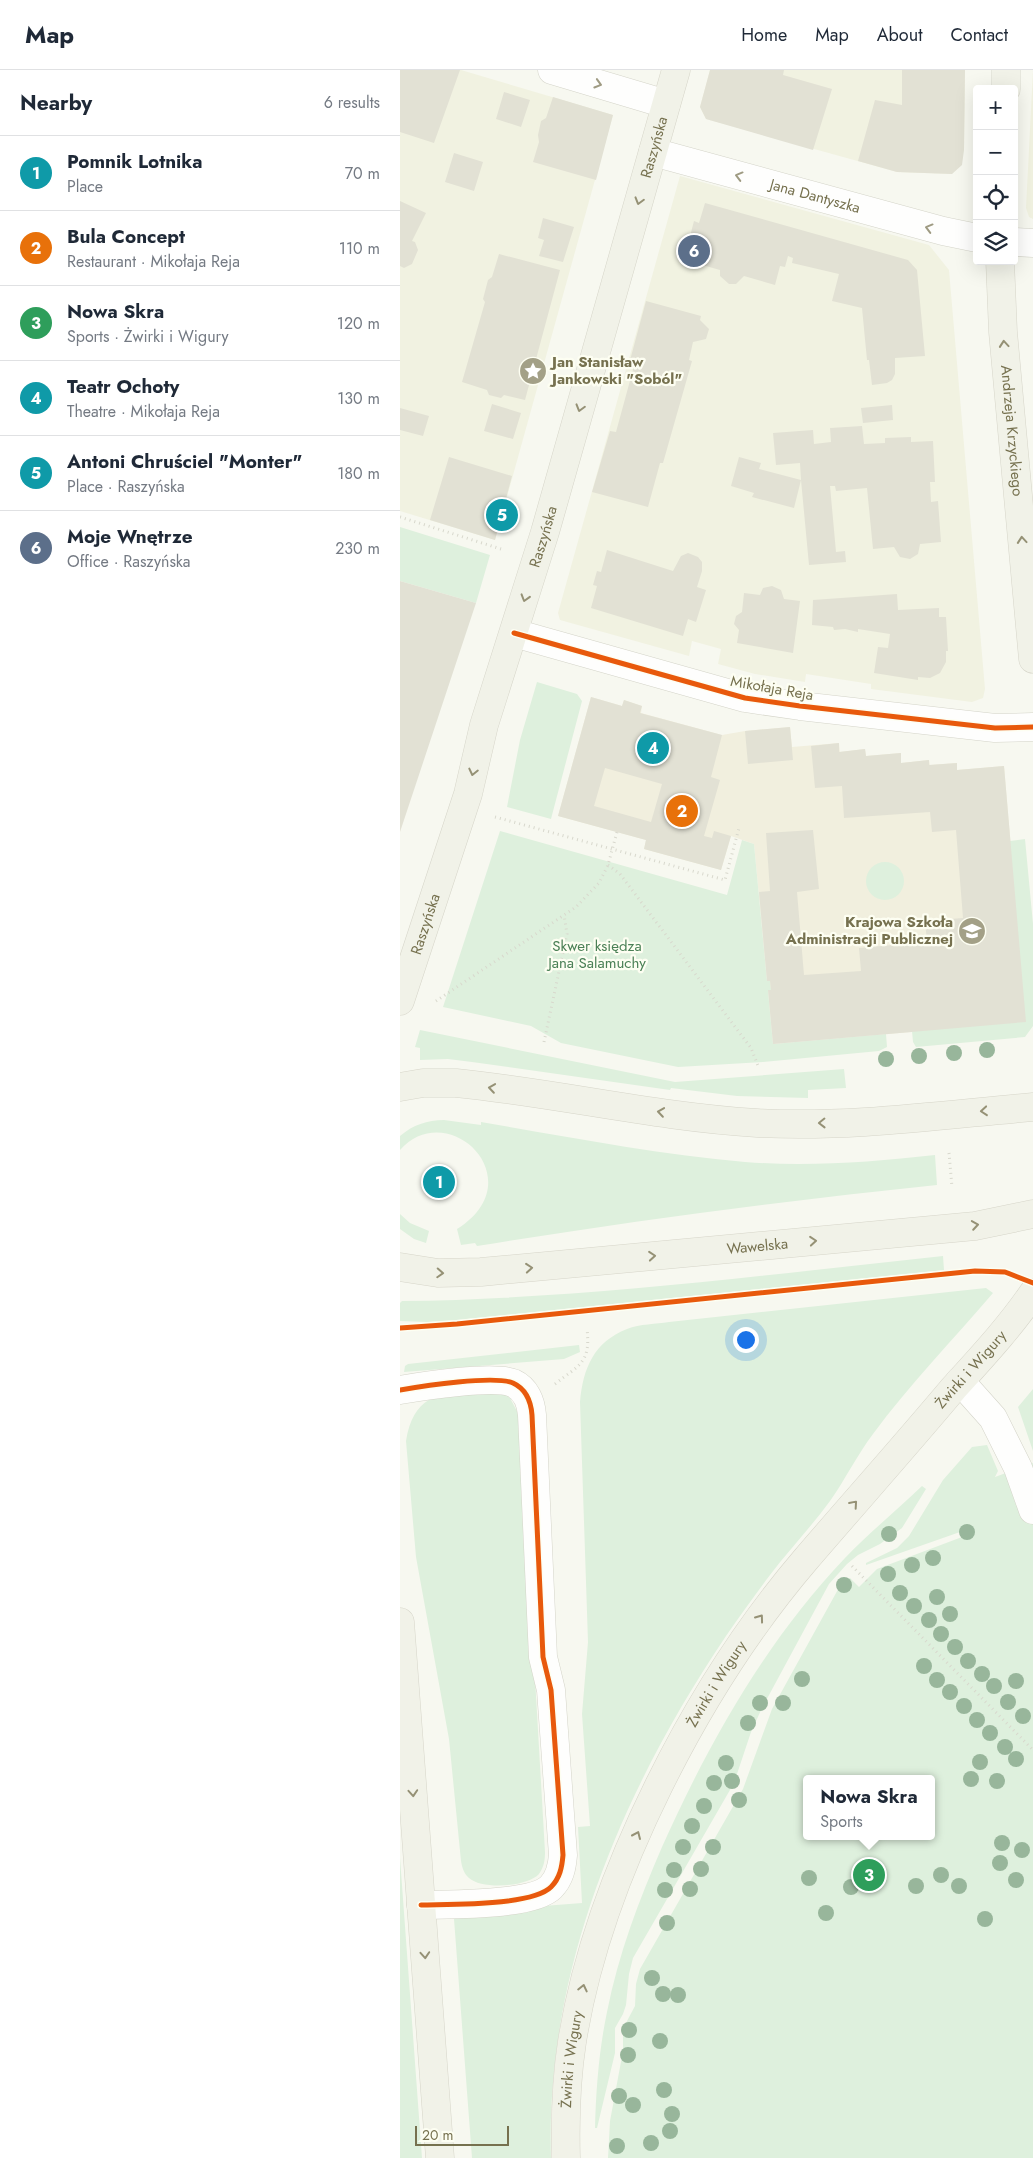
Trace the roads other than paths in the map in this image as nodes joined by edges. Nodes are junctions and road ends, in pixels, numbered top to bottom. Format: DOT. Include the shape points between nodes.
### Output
graph roads {
  1 [pos="552,70"];
  2 [pos="676,70"];
  3 [pos="1006,70"];
  4 [pos="1006,85"];
  5 [pos="666,104"];
  6 [pos="653,152"];
  7 [pos="973,237"];
  8 [pos="1018,242"];
  9 [pos="1033,242"];
  10 [pos="1000,265"];
  11 [pos="514,633"];
  12 [pos="1033,659"];
  13 [pos="1033,727"];
  14 [pos="400,1001"];
  15 [pos="400,1087"];
  16 [pos="1033,1107"];
  17 [pos="1033,1214"];
  18 [pos="400,1267"];
  19 [pos="1033,1292"];
  20 [pos="1024,1314"];
  21 [pos="960,1381"];
  22 [pos="400,1390"];
  23 [pos="1033,1510"];
  24 [pos="400,1622"];
  25 [pos="405,1766"];
  26 [pos="421,1905"];
  27 [pos="440,2158"];
  28 [pos="566,2158"];
  1 -- 5 [label="street, one-way"];
  2 -- 5 [label="main road, Raszyńska"];
  3 -- 4 [label="main road"];
  5 -- 6 [label="main road, Raszyńska"];
  7 -- 6 [label="street, Jana Dantyszka, one-way"];
  6 -- 11 [label="main road, Raszyńska, one-way"];
  8 -- 9 [label="street"];
  12 -- 10 [label="main road, Andrzeja Krzyckiego, one-way" via="1003,332"];
  11 -- 13 [label="street, Mikołaja Reja" via="761,701 995,728"];
  11 -- 14 [label="main road, Raszyńska, one-way" via="484,724 468,794"];
  16 -- 15 [label="main road, one-way" via="854,1122 767,1123 694,1117 440,1082"];
  18 -- 17 [label="main road, Wawelska, one-way" via="438,1273 481,1272 974,1226"];
  19 -- 20 [label="main road, Żwirki i Wigury"];
  20 -- 21 [label="main road, Żwirki i Wigury"];
  21 -- 23 [label="street" via="993,1418 1018,1468"];
  28 -- 21 [label="main road, Żwirki i Wigury, one-way" via="572,2043 586,1977 619,1877 665,1775 716,1685 782,1588"];
  22 -- 26 [label="street" via="497,1380 517,1386 530,1402 543,1657 551,1690 563,1855 561,1870 550,1888 529,1898"];
  24 -- 25 [label="main road"];
  25 -- 26 [label="main road, one-way"];
  26 -- 27 [label="main road, one-way"];
}
